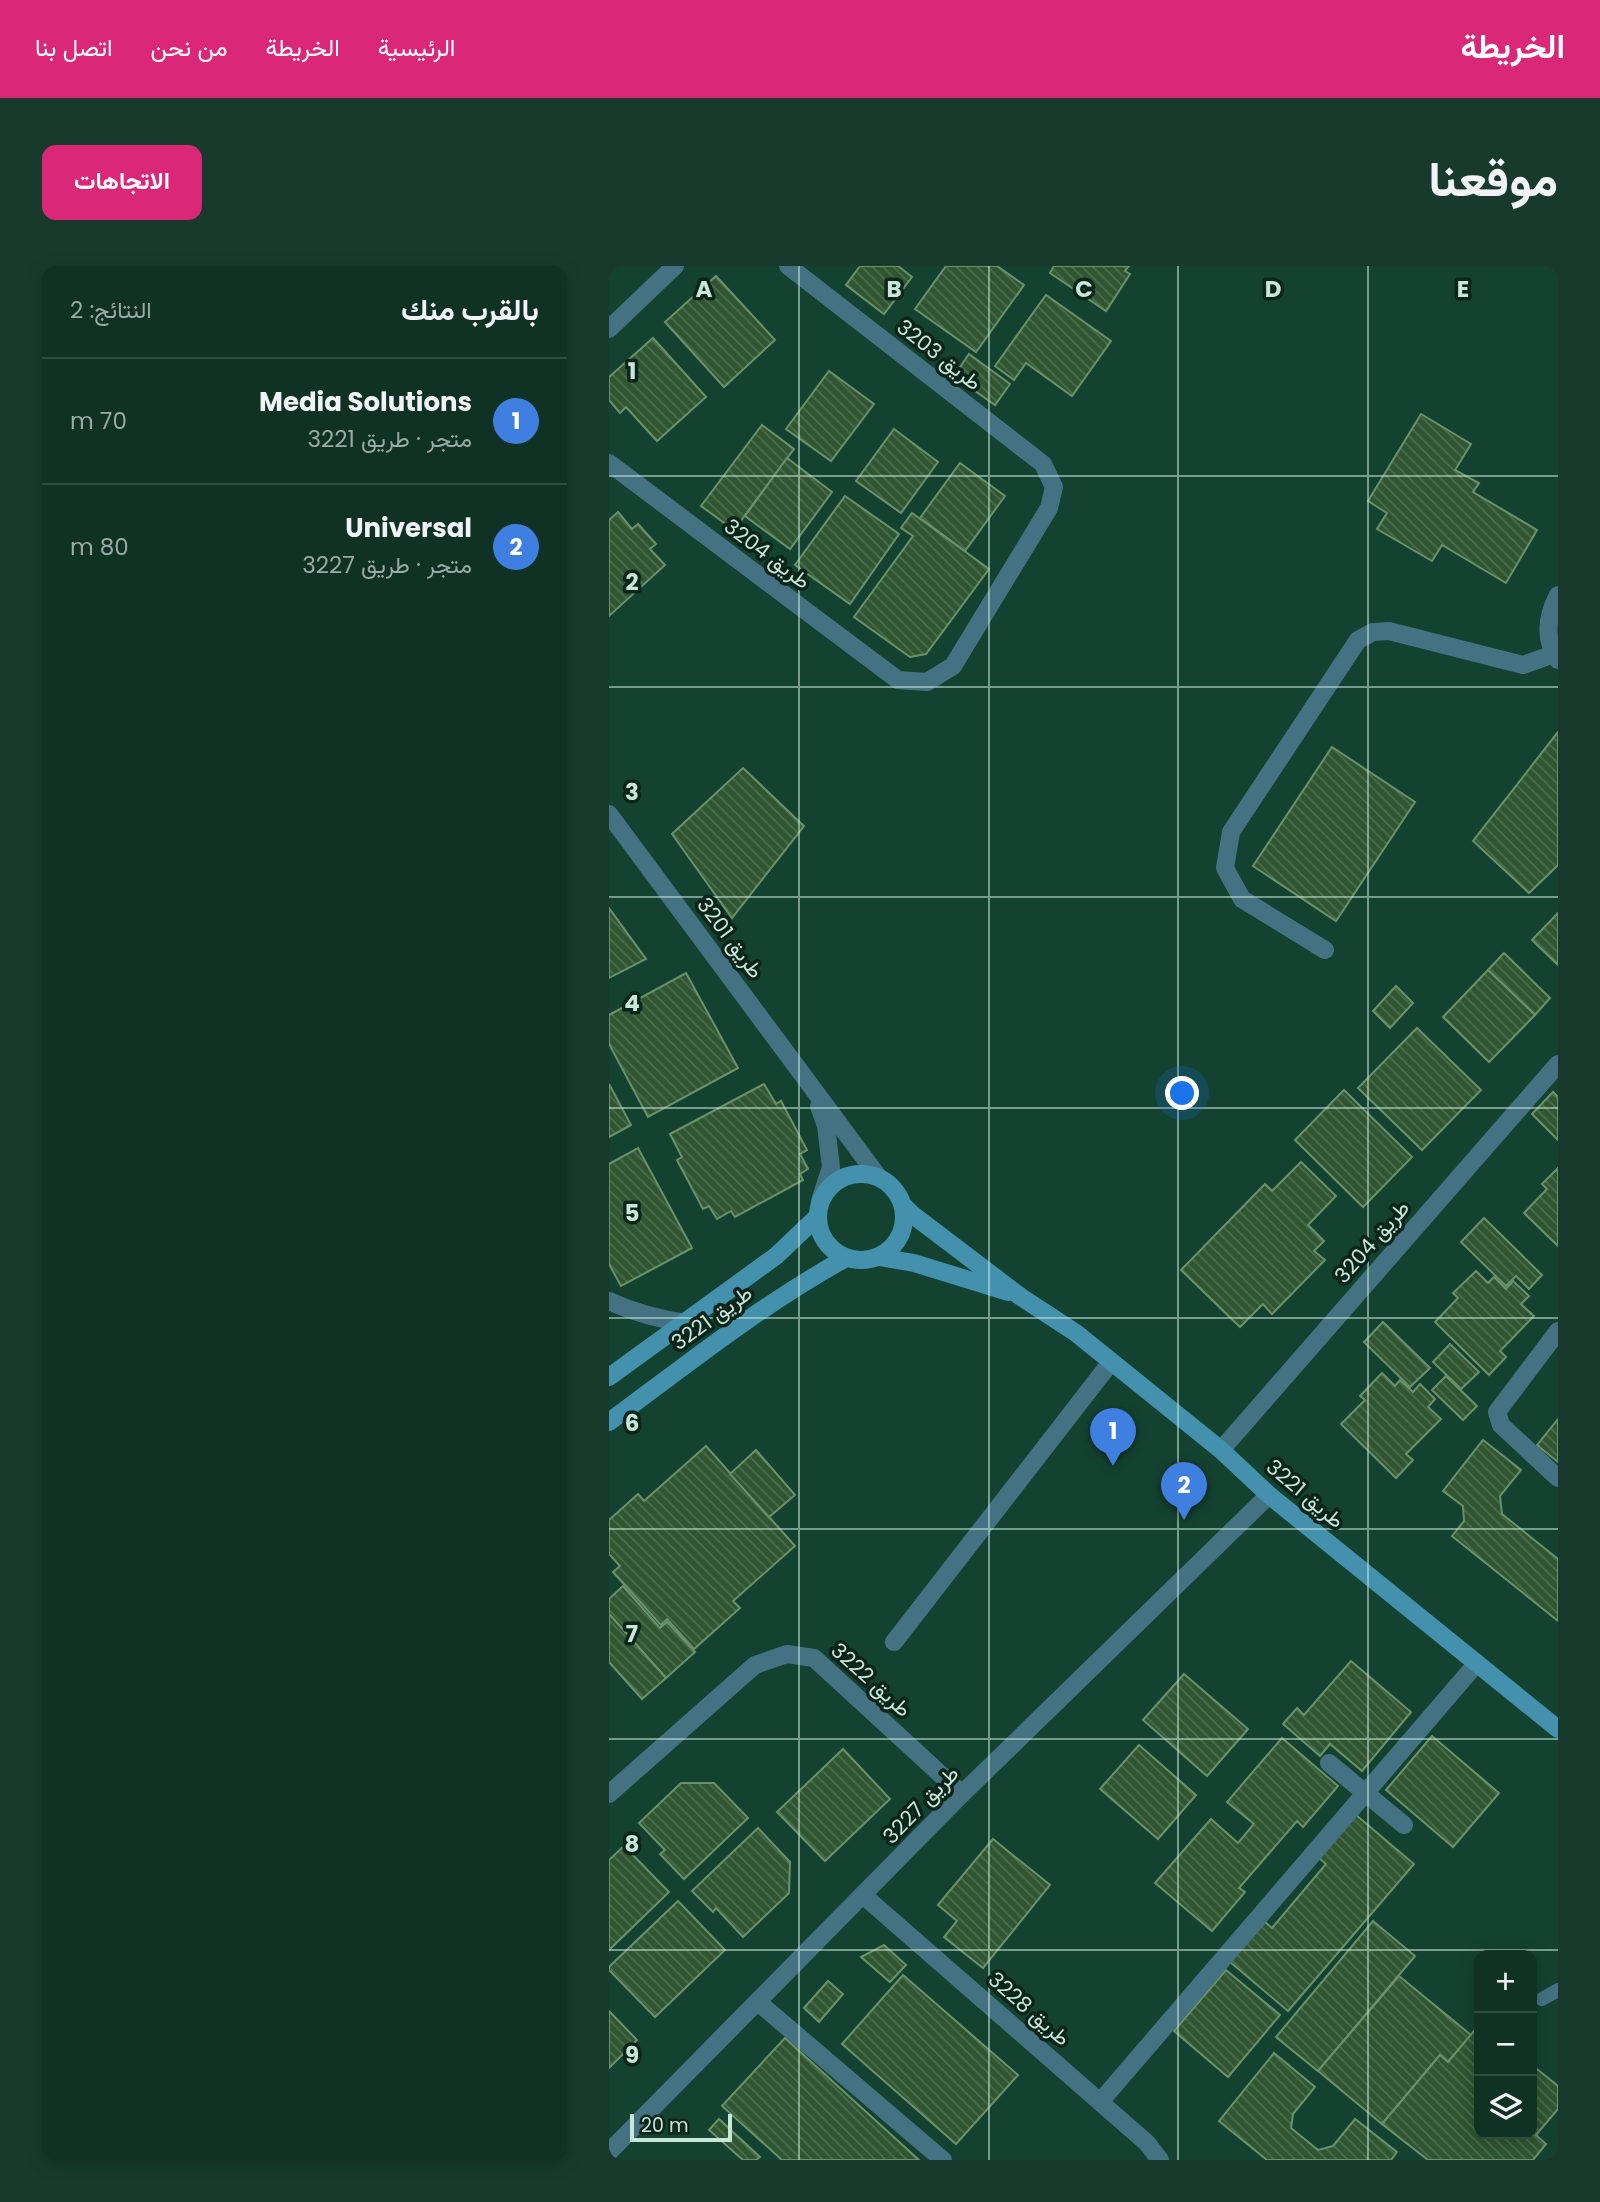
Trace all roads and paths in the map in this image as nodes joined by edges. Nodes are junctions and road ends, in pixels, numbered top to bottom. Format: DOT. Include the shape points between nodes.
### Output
graph roads {
  1 [pos="675,266"];
  2 [pos="788,266"];
  3 [pos="609,329"];
  4 [pos="609,463"];
  5 [pos="1558,595"];
  6 [pos="1556,657"];
  7 [pos="898,680"];
  8 [pos="609,814"];
  9 [pos="1325,950"];
  10 [pos="1558,1064"];
  11 [pos="814,1089"];
  12 [pos="877,1175"];
  13 [pos="904,1206"];
  14 [pos="819,1209"];
  15 [pos="879,1256"];
  16 [pos="846,1258"];
  17 [pos="1021,1297"];
  18 [pos="609,1301"];
  19 [pos="685,1323"];
  20 [pos="1558,1331"];
  21 [pos="1111,1362"];
  22 [pos="609,1377"];
  23 [pos="609,1422"];
  24 [pos="1221,1450"];
  25 [pos="1558,1478"];
  26 [pos="1269,1495"];
  27 [pos="894,1642"];
  28 [pos="1477,1663"];
  29 [pos="1558,1729"];
  30 [pos="1329,1762"];
  31 [pos="1366,1793"];
  32 [pos="609,1794"];
  33 [pos="962,1794"];
  34 [pos="1404,1825"];
  35 [pos="864,1896"];
  36 [pos="1558,1990"];
  37 [pos="1542,1998"];
  38 [pos="758,2002"];
  39 [pos="1100,2102"];
  40 [pos="609,2152"];
  41 [pos="943,2160"];
  42 [pos="1160,2160"];
  1 -- 3 [label="street"];
  2 -- 7 [label="street, طريق 3203" via="1043,464 1054,487 1049,508 953,666 927,682"];
  4 -- 7 [label="street, طريق 3204"];
  5 -- 6 [label="street" via="1548,635"];
  6 -- 9 [label="street" via="1523,665 1389,631 1373,632 1358,640 1231,832 1225,868 1242,899"];
  8 -- 11 [label="street, طريق 3201"];
  10 -- 24 [label="street, طريق 3204"];
  11 -- 12 [label="street, طريق 3201"];
  11 -- 14 [label="street, طريق 3201" via="826,1126 831,1167"];
  12 -- 13 [label="street" via="889,1182"];
  12 -- 14 [label="street" via="843,1177 829,1187"];
  13 -- 15 [label="street" via="901,1236"];
  13 -- 17 [label="street, طريق 3221"];
  14 -- 16 [label="street" via="821,1234 831,1249"];
  14 -- 19 [label="street, طريق 3221" via="776,1256"];
  15 -- 16 [label="street" via="863,1261"];
  15 -- 17 [label="street, طريق 3221"];
  16 -- 23 [label="street, طريق 3221" via="800,1283"];
  17 -- 21 [label="street, طريق 3221"];
  18 -- 19 [label="street" via="655,1319"];
  19 -- 22 [label="street, طريق 3221"];
  20 -- 25 [label="street" via="1497,1412 1501,1425"];
  21 -- 24 [label="street, طريق 3221"];
  21 -- 27 [label="street"];
  24 -- 26 [label="street, طريق 3221"];
  26 -- 28 [label="street, طريق 3221"];
  26 -- 33 [label="street, طريق 3227"];
  28 -- 29 [label="street, طريق 3221"];
  28 -- 31 [label="street"];
  30 -- 31 [label="street"];
  31 -- 34 [label="street"];
  31 -- 39 [label="street"];
  32 -- 33 [label="street, طريق 3222" via="755,1665 787,1654 814,1658"];
  33 -- 35 [label="street, طريق 3227"];
  35 -- 38 [label="street, طريق 3227"];
  35 -- 39 [label="street, طريق 3228"];
  36 -- 37 [label="lane"];
  38 -- 40 [label="street, طريق 3227"];
  38 -- 41 [label="street"];
  39 -- 42 [label="street, طريق 3228"];
}
